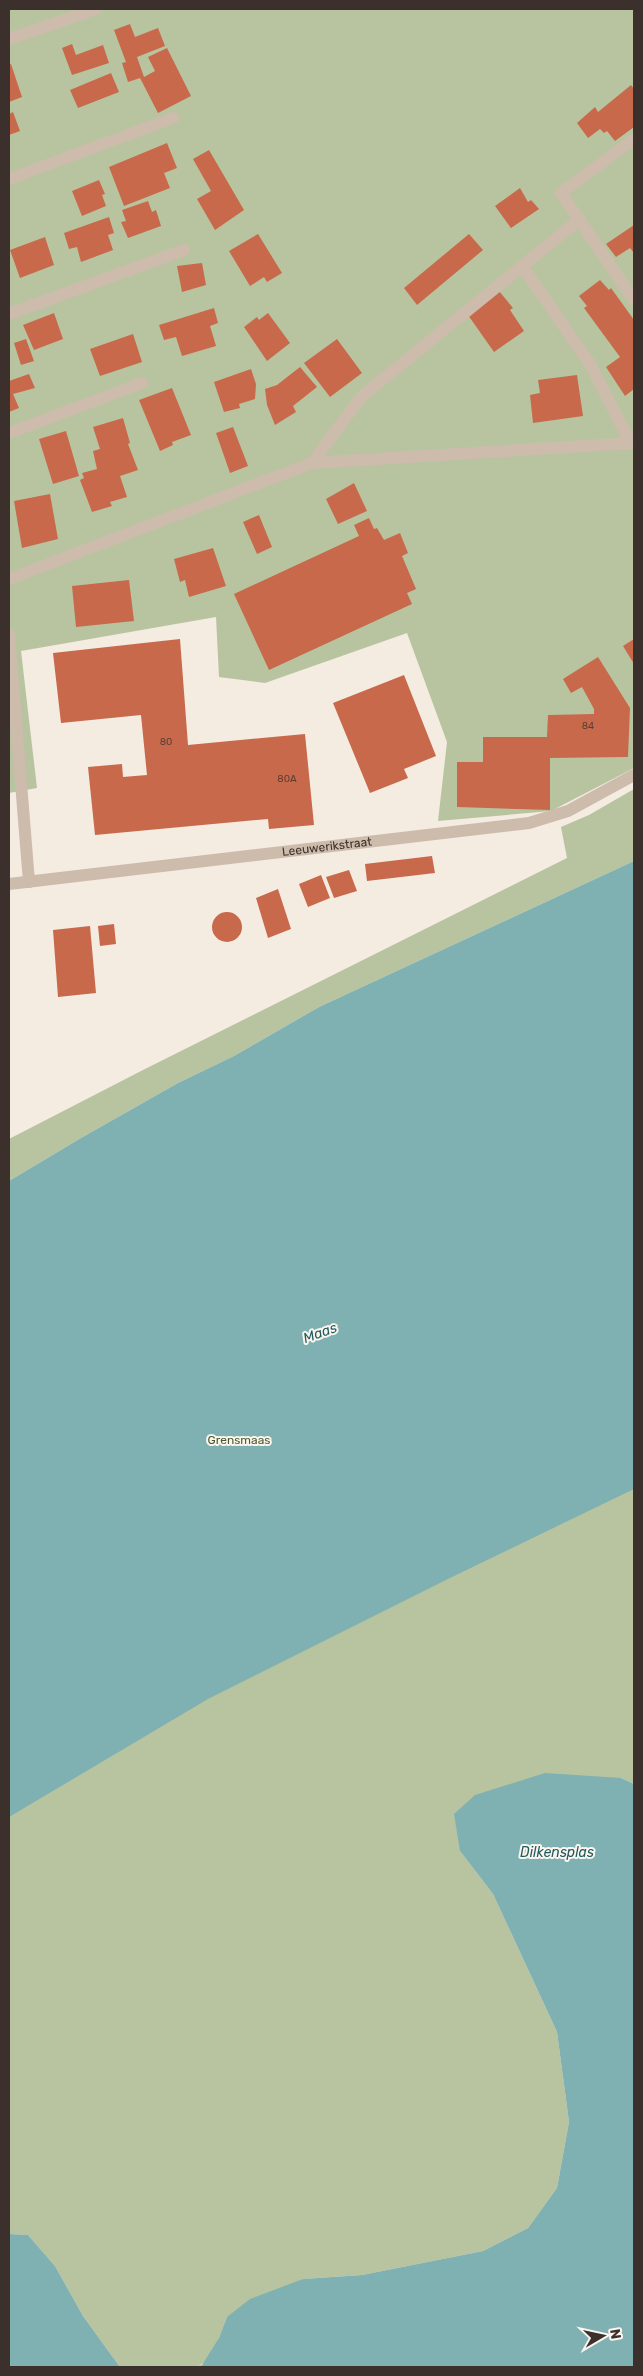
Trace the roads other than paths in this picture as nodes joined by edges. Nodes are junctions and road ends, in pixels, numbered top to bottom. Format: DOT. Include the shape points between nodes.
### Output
graph roads {
  1 [pos="96,9"];
  2 [pos="9,39"];
  3 [pos="173,118"];
  4 [pos="634,140"];
  5 [pos="9,179"];
  6 [pos="580,219"];
  7 [pos="184,250"];
  8 [pos="522,266"];
  9 [pos="634,300"];
  10 [pos="9,314"];
  11 [pos="142,383"];
  12 [pos="9,433"];
  13 [pos="632,444"];
  14 [pos="312,463"];
  15 [pos="9,579"];
  16 [pos="9,634"];
  17 [pos="634,775"];
  18 [pos="29,882"];
  19 [pos="9,884"];
  1 -- 2 [label="street"];
  3 -- 5 [label="street"];
  4 -- 6 [label="street" via="561,193"];
  6 -- 8 [label="street"];
  6 -- 9 [label="street"];
  7 -- 10 [label="street"];
  8 -- 13 [label="street" via="590,364"];
  8 -- 14 [label="street" via="362,397"];
  11 -- 12 [label="street"];
  13 -- 14 [label="street"];
  14 -- 15 [label="street"];
  16 -- 18 [label="street"];
  17 -- 18 [label="street, Leeuwerikstraat" via="568,811 529,822"];
  18 -- 19 [label="street, Leeuwerikstraat"];
}
